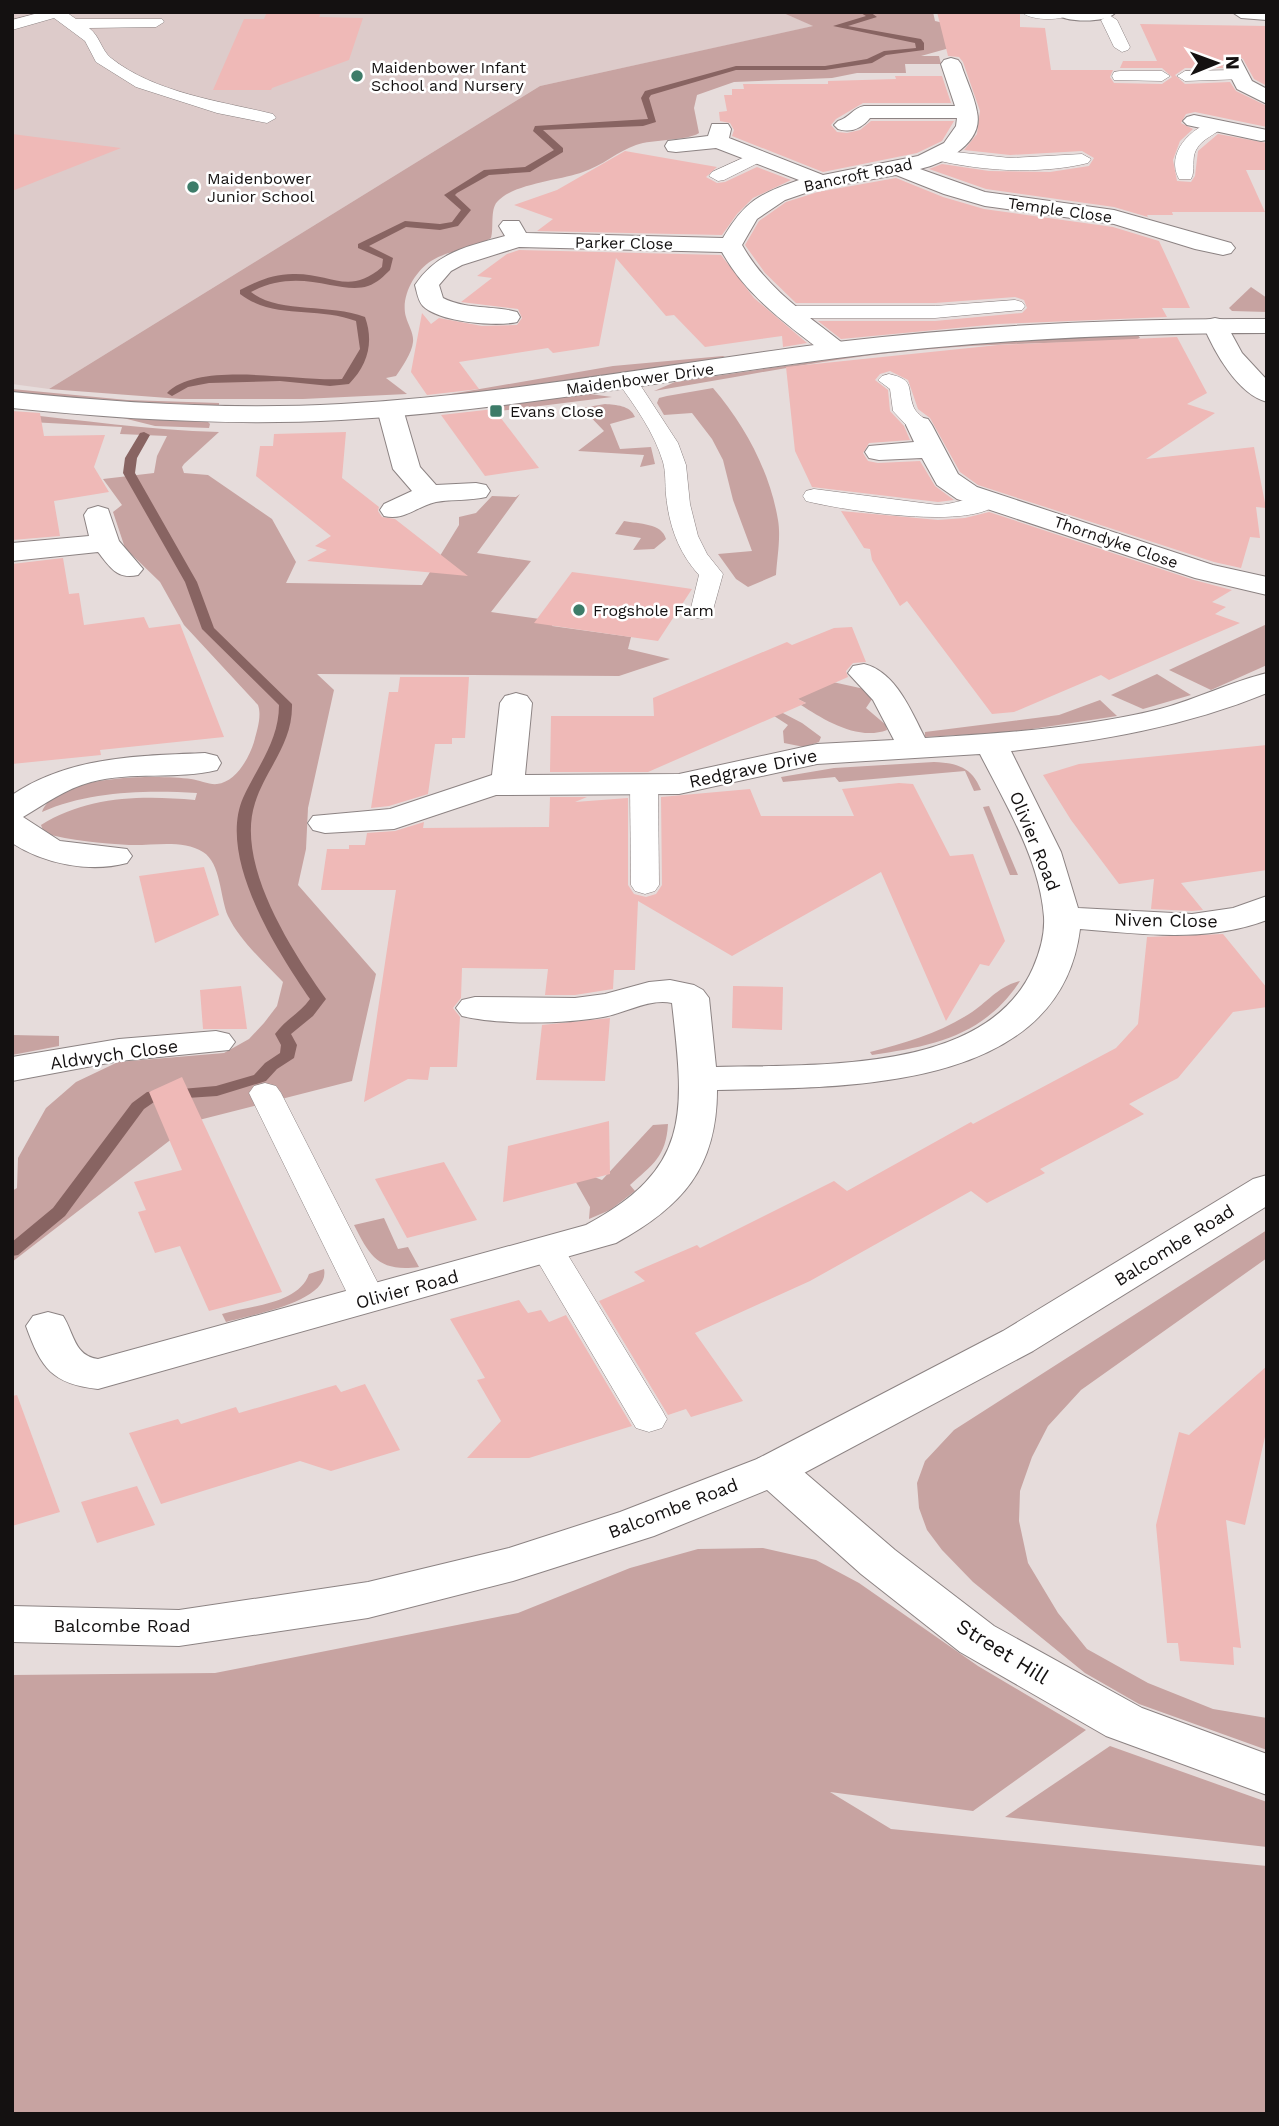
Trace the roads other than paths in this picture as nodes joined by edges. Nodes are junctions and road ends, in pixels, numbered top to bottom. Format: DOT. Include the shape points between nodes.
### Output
graph roads {
  1 [pos="1241,12"];
  2 [pos="56,13"];
  3 [pos="1031,13"];
  4 [pos="1065,13"];
  5 [pos="1267,14"];
  6 [pos="1107,15"];
  7 [pos="156,22"];
  8 [pos="73,23"];
  9 [pos="12,25"];
  10 [pos="1122,47"];
  11 [pos="951,64"];
  12 [pos="1236,70"];
  13 [pos="1120,76"];
  14 [pos="1163,76"];
  15 [pos="1185,76"];
  16 [pos="1267,97"];
  17 [pos="1267,107"];
  18 [pos="967,112"];
  19 [pos="267,118"];
  20 [pos="845,125"];
  21 [pos="1214,125"];
  22 [pos="1264,136"];
  23 [pos="676,146"];
  24 [pos="937,155"];
  25 [pos="758,156"];
  26 [pos="1082,159"];
  27 [pos="898,168"];
  28 [pos="1185,175"];
  29 [pos="718,176"];
  30 [pos="820,181"];
  31 [pos="730,245"];
  32 [pos="1230,249"];
  33 [pos="1015,306"];
  34 [pos="790,312"];
  35 [pos="508,317"];
  36 [pos="1215,325"];
  37 [pos="1267,326"];
  38 [pos="836,351"];
  39 [pos="889,380"];
  40 [pos="628,381"];
  41 [pos="1267,394"];
  42 [pos="12,400"];
  43 [pos="390,409"];
  44 [pos="919,425"];
  45 [pos="931,449"];
  46 [pos="879,452"];
  47 [pos="476,491"];
  48 [pos="429,494"];
  49 [pos="814,496"];
  50 [pos="977,497"];
  51 [pos="394,510"];
  52 [pos="98,515"];
  53 [pos="106,543"];
  54 [pos="12,552"];
  55 [pos="128,569"];
  56 [pos="1267,586"];
  57 [pos="702,612"];
  58 [pos="864,673"];
  59 [pos="1267,682"];
  60 [pos="516,703"];
  61 [pos="991,744"];
  62 [pos="914,747"];
  63 [pos="205,763"];
  64 [pos="508,783"];
  65 [pos="644,784"];
  66 [pos="12,810"];
  67 [pos="325,823"];
  68 [pos="12,825"];
  69 [pos="115,856"];
  70 [pos="645,885"];
  71 [pos="1267,907"];
  72 [pos="1062,917"];
  73 [pos="475,1008"];
  74 [pos="216,1042"];
  75 [pos="12,1069"];
  76 [pos="696,1079"];
  77 [pos="265,1093"];
  78 [pos="1267,1188"];
  79 [pos="548,1250"];
  80 [pos="368,1299"];
  81 [pos="48,1326"];
  82 [pos="649,1419"];
  83 [pos="773,1470"];
  84 [pos="12,1624"];
  85 [pos="1267,1774"];
  1 -- 5 [label="street"];
  2 -- 8 [label="lane"];
  2 -- 9 [label="lane"];
  3 -- 4 [label="lane"];
  4 -- 6 [label="street"];
  6 -- 10 [label="lane"];
  7 -- 8 [label="lane"];
  8 -- 19 [label="lane" via="92,38 102,59 142,83"];
  11 -- 18 [label="street"];
  12 -- 15 [label="lane"];
  12 -- 16 [label="street" via="1251,91"];
  13 -- 14 [label="lane"];
  17 -- 21 [label="street"];
  18 -- 20 [label="street" via="864,112 855,123"];
  18 -- 24 [label="street, Bancroft Road" via="962,134"];
  21 -- 22 [label="street"];
  21 -- 28 [label="lane" via="1189,142"];
  23 -- 25 [label="street" via="720,135"];
  24 -- 26 [label="lane" via="977,162"];
  24 -- 27 [label="street, Bancroft Road"];
  25 -- 29 [label="lane"];
  25 -- 30 [label="street"];
  27 -- 30 [label="street, Bancroft Road"];
  27 -- 32 [label="street, Temple Close" via="984,198 1096,213"];
  30 -- 31 [label="street, Bancroft Road" via="756,207 740,223"];
  31 -- 34 [label="street" via="738,264"];
  31 -- 35 [label="street, Parker Close" via="515,233 432,274 427,285 432,302 481,317"];
  33 -- 34 [label="lane" via="935,312"];
  34 -- 38 [label="street"];
  36 -- 37 [label="street, Maidenbower Drive"];
  36 -- 38 [label="street, Maidenbower Drive" via="1044,329"];
  36 -- 41 [label="street" via="1229,355"];
  38 -- 40 [label="street, Maidenbower Drive"];
  39 -- 44 [label="lane" via="900,386 904,411"];
  40 -- 43 [label="street, Maidenbower Drive"];
  40 -- 57 [label="lane" via="671,455 686,541 694,558 711,574"];
  42 -- 43 [label="street, Maidenbower Drive" via="176,414"];
  43 -- 48 [label="street" via="407,469"];
  44 -- 45 [label="street"];
  45 -- 46 [label="street"];
  45 -- 50 [label="street" via="947,479"];
  47 -- 48 [label="street"];
  48 -- 51 [label="street"];
  49 -- 50 [label="lane" via="938,512 971,509"];
  50 -- 56 [label="street, Thorndyke Close" via="1205,572"];
  52 -- 53 [label="street"];
  53 -- 54 [label="street"];
  53 -- 55 [label="street"];
  58 -- 62 [label="street" via="887,696"];
  59 -- 61 [label="street, Redgrave Drive" via="1163,718 1097,732"];
  60 -- 64 [label="street"];
  61 -- 62 [label="street, Redgrave Drive"];
  61 -- 72 [label="street, Olivier Road" via="1047,863"];
  62 -- 65 [label="street, Redgrave Drive" via="817,754 696,781"];
  63 -- 66 [label="street" via="92,771 37,791"];
  64 -- 65 [label="street, Redgrave Drive"];
  64 -- 67 [label="street, Redgrave Drive" via="394,819"];
  65 -- 70 [label="lane"];
  68 -- 69 [label="street" via="47,850"];
  71 -- 72 [label="street, Niven Close" via="1237,919 1207,923"];
  72 -- 76 [label="street, Olivier Road" via="1054,963 1026,1009 1002,1031 968,1048 846,1072"];
  73 -- 76 [label="street, Olivier Road" via="574,1009 646,993 681,991 690,998"];
  74 -- 75 [label="street, Aldwych Close" via="119,1050"];
  76 -- 79 [label="street, Olivier Road" via="691,1146 674,1176 621,1224"];
  77 -- 80 [label="lane"];
  78 -- 83 [label="street, Balcombe Road" via="1018,1341"];
  79 -- 80 [label="street, Olivier Road"];
  79 -- 82 [label="lane"];
  80 -- 81 [label="street, Olivier Road" via="98,1374 80,1373 60,1359"];
  83 -- 84 [label="street, Balcombe Road" via="624,1528 513,1564 369,1600 178,1628"];
  83 -- 85 [label="street, Street Hill" via="878,1562 978,1639 1124,1722"];
}
